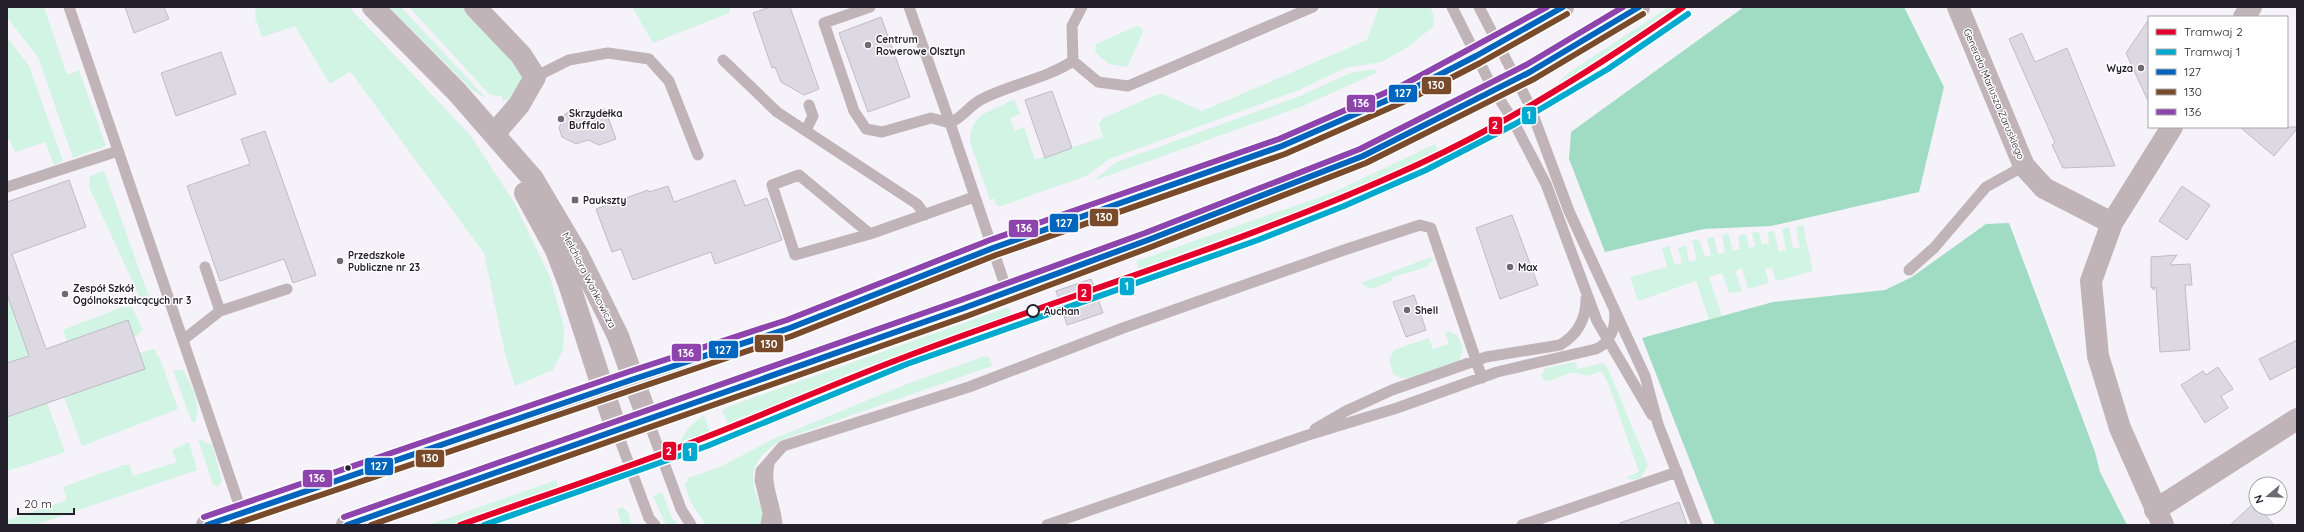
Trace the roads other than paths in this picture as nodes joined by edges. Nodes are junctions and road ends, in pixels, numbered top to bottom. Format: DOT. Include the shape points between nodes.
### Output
graph roads {
  1 [pos="69,7"];
  2 [pos="373,7"];
  3 [pos="475,7"];
  4 [pos="870,7"];
  5 [pos="909,7"];
  6 [pos="1082,7"];
  7 [pos="1313,7"];
  8 [pos="1452,7"];
  9 [pos="1479,7"];
  10 [pos="1563,7"];
  11 [pos="1639,7"];
  12 [pos="1958,7"];
  13 [pos="2251,7"];
  14 [pos="2245,16"];
  15 [pos="1498,44"];
  16 [pos="1476,56"];
  17 [pos="723,60"];
  18 [pos="1073,61"];
  19 [pos="535,77"];
  20 [pos="1516,79"];
  21 [pos="1494,91"];
  22 [pos="809,105"];
  23 [pos="950,123"];
  24 [pos="2171,128"];
  25 [pos="806,130"];
  26 [pos="494,134"];
  27 [pos="118,151"];
  28 [pos="698,155"];
  29 [pos="2024,166"];
  30 [pos="7,187"];
  31 [pos="974,197"];
  32 [pos="926,215"];
  33 [pos="2112,223"];
  34 [pos="870,234"];
  35 [pos="993,248"];
  36 [pos="205,267"];
  37 [pos="1909,270"];
  38 [pos="287,289"];
  39 [pos="1007,291"];
  40 [pos="1586,293"];
  41 [pos="1614,308"];
  42 [pos="220,311"];
  43 [pos="183,340"];
  44 [pos="1608,340"];
  45 [pos="1477,360"];
  46 [pos="1482,378"];
  47 [pos="634,379"];
  48 [pos="603,391"];
  49 [pos="2297,419"];
  50 [pos="648,420"];
  51 [pos="1658,424"];
  52 [pos="617,432"];
  53 [pos="1305,436"];
  54 [pos="770,458"];
  55 [pos="1677,472"];
  56 [pos="242,513"];
  57 [pos="2159,517"];
  58 [pos="652,523"];
  59 [pos="208,525"];
  60 [pos="348,525"];
  61 [pos="691,525"];
  62 [pos="766,525"];
  63 [pos="777,525"];
  64 [pos="1047,525"];
  65 [pos="1522,525"];
  66 [pos="1697,525"];
  1 -- 27 [label="lane"];
  2 -- 26 [label="street, Melchiora Wańkowicza" via="457,92"];
  3 -- 19 [label="street" via="521,55"];
  4 -- 23 [label="lane" via="824,23 854,111 866,129 882,132 931,118"];
  5 -- 23 [label="lane"];
  6 -- 18 [label="lane" via="1072,26"];
  7 -- 18 [label="lane" via="1128,86 1098,82"];
  8 -- 16 [label="lane"];
  9 -- 15 [label="lane"];
  10 -- 15 [label="main road"];
  11 -- 20 [label="main road"];
  12 -- 29 [label="street, Generała Mariusza Zaruskiego"];
  13 -- 14 [label="street"];
  15 -- 16 [label="main road"];
  15 -- 20 [label="lane"];
  16 -- 21 [label="lane"];
  16 -- 35 [label="main road" via="1406,92 1282,146"];
  17 -- 25 [label="lane" via="777,112"];
  18 -- 23 [label="lane" via="1059,70 980,100 960,119"];
  19 -- 26 [label="street" via="519,105"];
  19 -- 28 [label="lane" via="569,60 608,52 649,58 668,81"];
  20 -- 21 [label="main road"];
  20 -- 41 [label="lane" via="1537,122 1569,210"];
  21 -- 39 [label="main road" via="1363,156 1148,240"];
  21 -- 40 [label="lane" via="1511,117 1548,190"];
  22 -- 25 [label="lane" via="813,116"];
  23 -- 31 [label="lane"];
  24 -- 33 [label="street"];
  25 -- 32 [label="lane" via="917,204"];
  26 -- 47 [label="street, Melchiora Wańkowicza" via="533,179 578,255 618,336"];
  26 -- 48 [label="street, Melchiora Wańkowicza" via="556,250"];
  27 -- 30 [label="lane"];
  27 -- 43 [label="lane"];
  29 -- 33 [label="street, Generała Mariusza Zaruskiego" via="2044,188"];
  29 -- 37 [label="lane" via="1986,187 1934,248"];
  31 -- 32 [label="lane"];
  31 -- 35 [label="lane"];
  32 -- 34 [label="lane"];
  33 -- 57 [label="street" via="2091,281 2098,356 2120,428"];
  34 -- 34 [label="lane" via="799,175 772,185 795,255"];
  35 -- 39 [label="lane"];
  35 -- 47 [label="main road" via="790,328"];
  36 -- 42 [label="lane"];
  38 -- 42 [label="lane"];
  39 -- 50 [label="main road"];
  40 -- 44 [label="lane" via="1596,321"];
  40 -- 45 [label="lane" via="1584,317 1575,333 1566,342 1554,347"];
  41 -- 44 [label="lane" via="1615,324"];
  41 -- 51 [label="lane" via="1645,376"];
  42 -- 43 [label="lane"];
  43 -- 56 [label="lane"];
  44 -- 46 [label="lane" via="1600,347 1585,353 1502,371"];
  44 -- 51 [label="lane"];
  45 -- 46 [label="lane"];
  45 -- 53 [label="lane" via="1392,390 1346,410"];
  45 -- 54 [label="lane" via="1430,228 1420,225 1123,328 969,386 783,446"];
  46 -- 53 [label="lane" via="1397,408"];
  47 -- 48 [label="main road"];
  47 -- 50 [label="street, Melchiora Wańkowicza"];
  48 -- 52 [label="street, Melchiora Wańkowicza"];
  48 -- 56 [label="main road"];
  49 -- 57 [label="street"];
  50 -- 52 [label="main road"];
  50 -- 61 [label="lane" via="681,509"];
  51 -- 55 [label="lane"];
  52 -- 58 [label="lane"];
  52 -- 60 [label="main road"];
  53 -- 64 [label="lane"];
  54 -- 62 [label="lane" via="761,471 760,480 768,513"];
  54 -- 63 [label="lane" via="767,471 777,512"];
  55 -- 65 [label="lane"];
  55 -- 66 [label="lane"];
  56 -- 59 [label="main road"];
}
